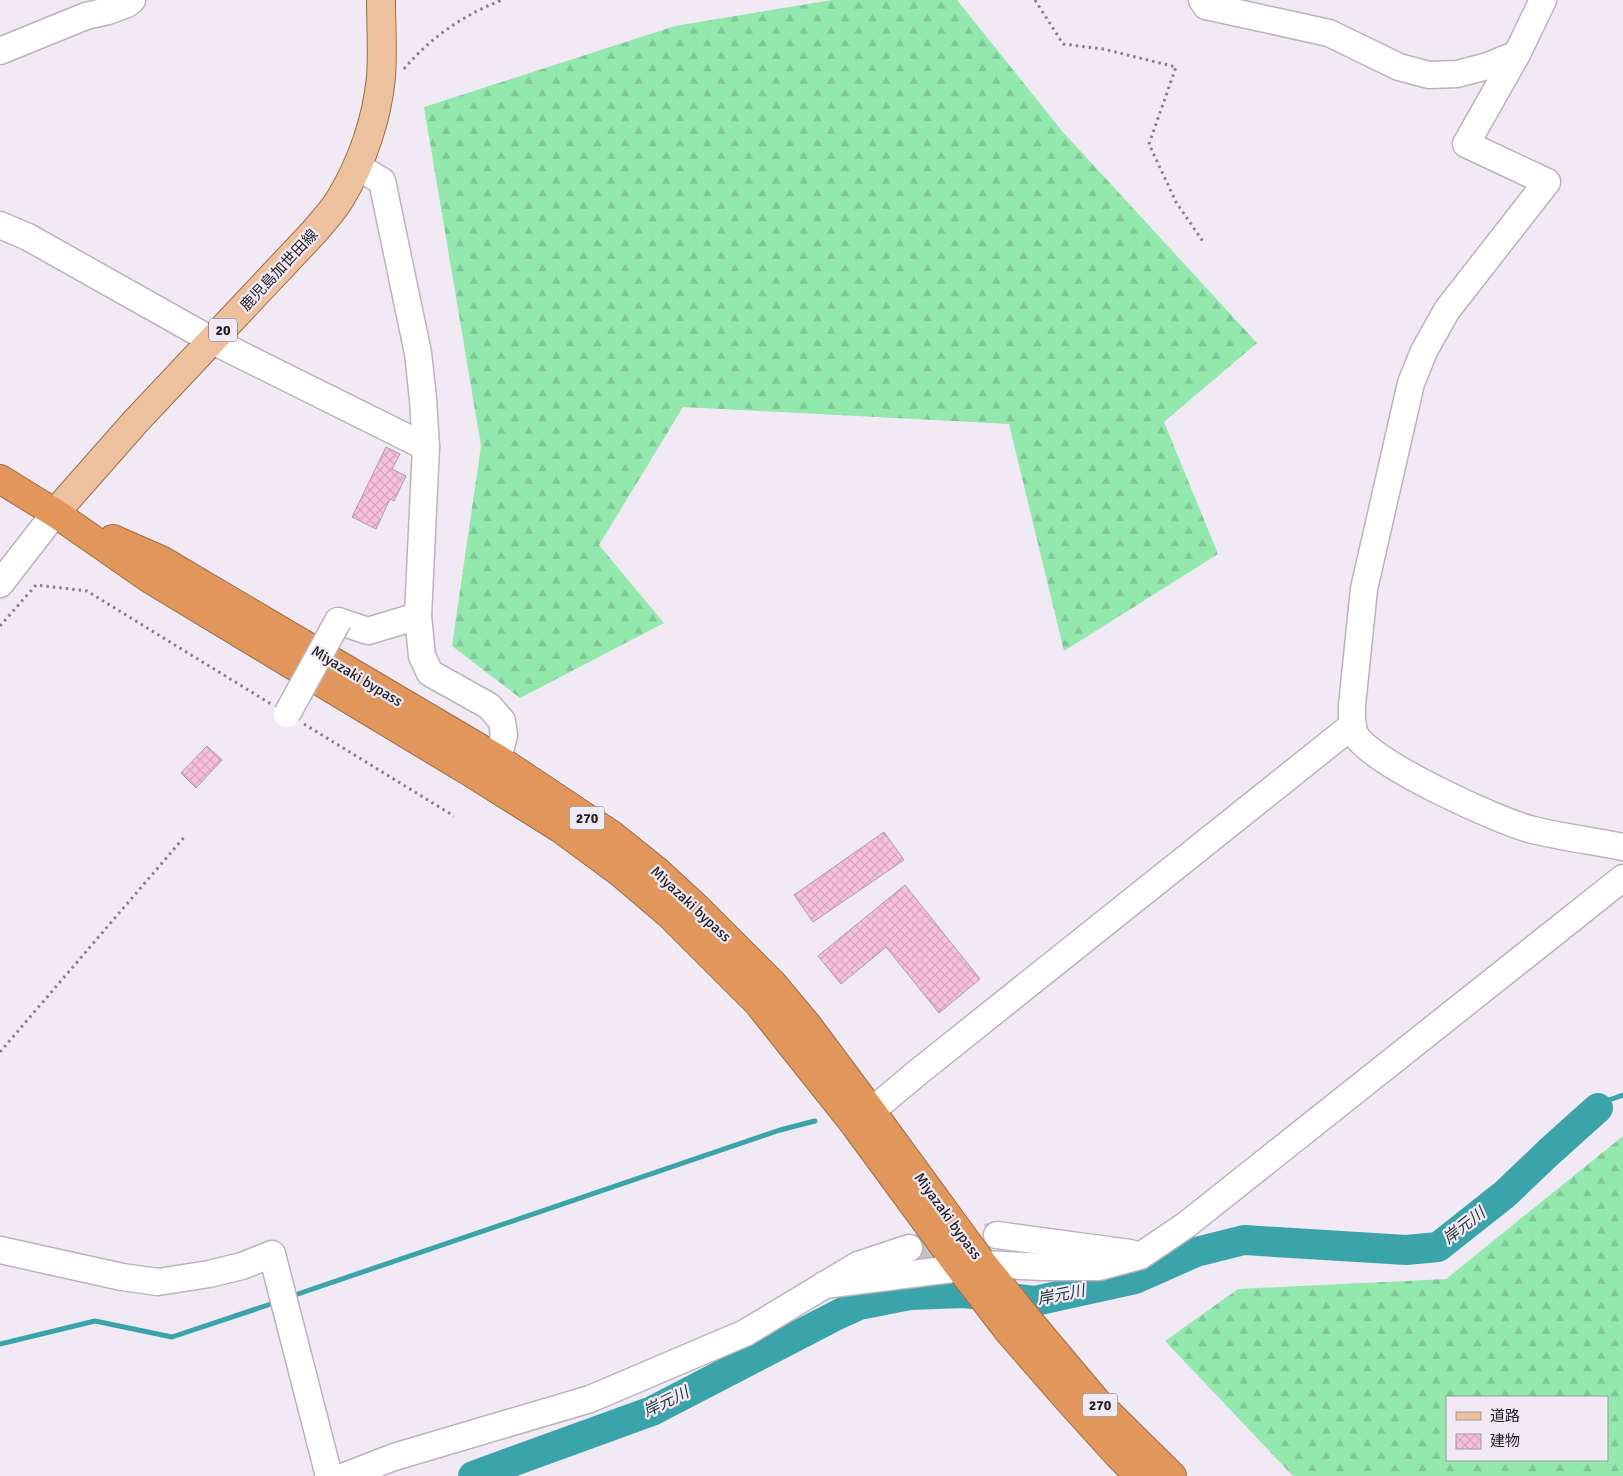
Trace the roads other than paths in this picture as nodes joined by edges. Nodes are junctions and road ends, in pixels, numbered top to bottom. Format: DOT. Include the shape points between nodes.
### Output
graph roads {
  1 [pos="132,0"];
  2 [pos="381,0"];
  3 [pos="1202,0"];
  4 [pos="1544,0"];
  5 [pos="0,51"];
  6 [pos="1517,54"];
  7 [pos="358,167"];
  8 [pos="0,225"];
  9 [pos="213,340"];
  10 [pos="426,447"];
  11 [pos="0,479"];
  12 [pos="54,513"];
  13 [pos="0,584"];
  14 [pos="418,616"];
  15 [pos="287,714"];
  16 [pos="1353,725"];
  17 [pos="498,759"];
  18 [pos="1623,847"];
  19 [pos="1623,878"];
  20 [pos="864,1119"];
  21 [pos="997,1235"];
  22 [pos="909,1248"];
  23 [pos="0,1250"];
  24 [pos="1142,1254"];
  25 [pos="976,1272"];
  26 [pos="824,1285"];
  27 [pos="1022,1330"];
  28 [pos="329,1476"];
  29 [pos="345,1476"];
  30 [pos="1139,1476"];
  31 [pos="1172,1476"];
  1 -- 5 [label="street"];
  2 -- 7 [label="main road, 鹿児島加世田線 / 20" via="378,94 370,134"];
  3 -- 6 [label="street" via="1206,6 1329,33 1399,67 1429,75 1457,74"];
  4 -- 6 [label="street"];
  6 -- 16 [label="street" via="1466,144 1547,182 1447,310 1411,383 1364,589 1352,705"];
  7 -- 9 [label="main road, 鹿児島加世田線 / 20" via="339,200 314,232"];
  7 -- 10 [label="street" via="382,181 418,353"];
  8 -- 9 [label="street" via="28,236"];
  9 -- 10 [label="street"];
  9 -- 12 [label="main road, 鹿児島加世田線 / 20"];
  10 -- 14 [label="street"];
  11 -- 12 [label="highway, Miyazaki bypass / 270"];
  12 -- 13 [label="street"];
  12 -- 17 [label="highway, Miyazaki bypass / 270" via="161,560"];
  12 -- 20 [label="highway, Miyazaki bypass / 270" via="150,579 560,829 622,874 669,914 758,1004"];
  14 -- 15 [label="street, bridge" via="368,631 338,621"];
  14 -- 17 [label="street" via="422,656 430,673 489,706 502,721 504,735"];
  16 -- 18 [label="street" via="1354,733 1365,747 1387,763 1484,812 1532,830"];
  16 -- 20 [label="street" via="917,1073"];
  17 -- 20 [label="highway, Miyazaki bypass / 270" via="612,835 697,908 772,983 808,1026"];
  19 -- 24 [label="street" via="1186,1224"];
  20 -- 25 [label="highway, Miyazaki bypass / 270"];
  21 -- 24 [label="street"];
  22 -- 26 [label="street" via="858,1265"];
  23 -- 28 [label="street" via="158,1282 242,1266 272,1254"];
  24 -- 25 [label="street" via="1098,1267"];
  25 -- 26 [label="street"];
  25 -- 27 [label="highway, Miyazaki bypass / 270"];
  26 -- 29 [label="street" via="745,1333 590,1399 394,1457"];
  27 -- 30 [label="highway, Miyazaki bypass / 270" via="1114,1450"];
  27 -- 31 [label="highway, Miyazaki bypass / 270"];
}
